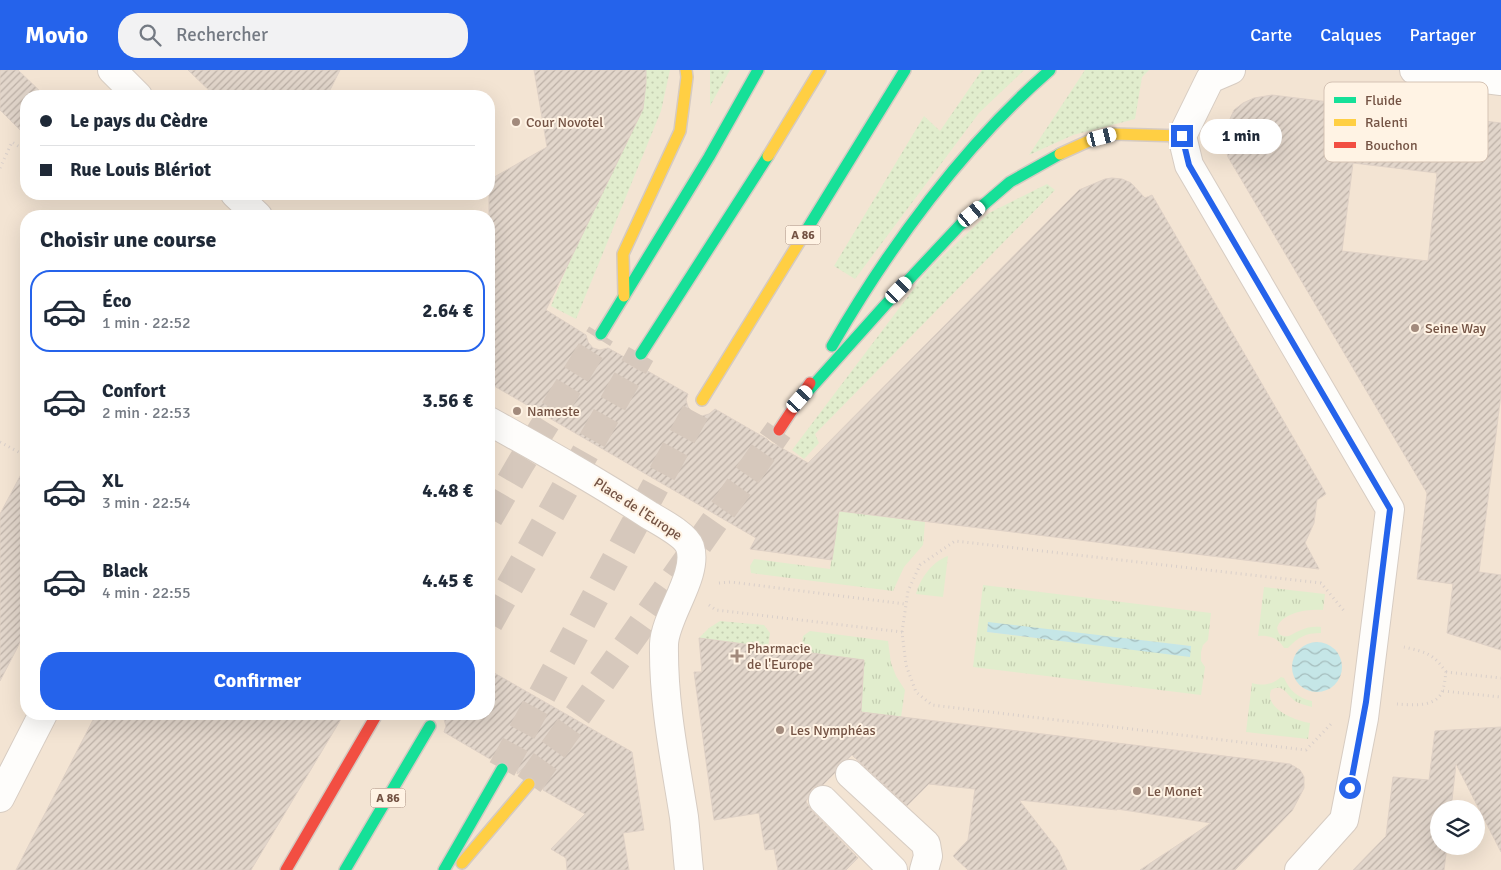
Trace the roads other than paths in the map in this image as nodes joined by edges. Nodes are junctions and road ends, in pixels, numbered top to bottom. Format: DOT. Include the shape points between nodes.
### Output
graph roads {
  1 [pos="112,70"];
  2 [pos="686,70"];
  3 [pos="758,70"];
  4 [pos="820,70"];
  5 [pos="905,70"];
  6 [pos="1050,70"];
  7 [pos="1231,70"];
  8 [pos="1414,70"];
  9 [pos="1501,81"];
  10 [pos="132,90"];
  11 [pos="1182,136"];
  12 [pos="242,200"];
  13 [pos="252,210"];
  14 [pos="624,296"];
  15 [pos="601,334"];
  16 [pos="641,354"];
  17 [pos="800,399"];
  18 [pos="702,400"];
  19 [pos="495,424"];
  20 [pos="779,430"];
  21 [pos="40,720"];
  22 [pos="374,720"];
  23 [pos="430,726"];
  24 [pos="502,769"];
  25 [pos="850,774"];
  26 [pos="529,784"];
  27 [pos="0,798"];
  28 [pos="823,800"];
  29 [pos="684,819"];
  30 [pos="1308,867"];
  31 [pos="286,870"];
  32 [pos="345,870"];
  33 [pos="444,870"];
  34 [pos="456,870"];
  35 [pos="689,870"];
  36 [pos="698,870"];
  37 [pos="894,870"];
  38 [pos="924,870"];
  1 -- 10 [label="street"];
  2 -- 14 [label="highway" via="680,131 623,254"];
  3 -- 14 [label="highway"];
  4 -- 16 [label="highway"];
  5 -- 18 [label="highway, A 86"];
  6 -- 17 [label="highway" via="1020,96 922,209 859,299"];
  7 -- 11 [label="street" via="1210,79"];
  8 -- 9 [label="street"];
  11 -- 17 [label="highway" via="1114,134 1091,140 1010,182 960,225"];
  11 -- 30 [label="street" via="1189,165 1390,509 1366,702 1344,820"];
  12 -- 13 [label="street"];
  14 -- 15 [label="highway"];
  17 -- 20 [label="highway"];
  19 -- 29 [label="street, Place de l'Europe" via="603,485 679,534 690,546 691,563 664,642 667,710"];
  21 -- 27 [label="street"];
  22 -- 31 [label="highway"];
  23 -- 32 [label="highway, A 86"];
  24 -- 33 [label="highway"];
  25 -- 38 [label="street" via="926,844 928,856"];
  26 -- 34 [label="highway"];
  28 -- 37 [label="street"];
  29 -- 35 [label="street"];
  29 -- 36 [label="street"];
}
